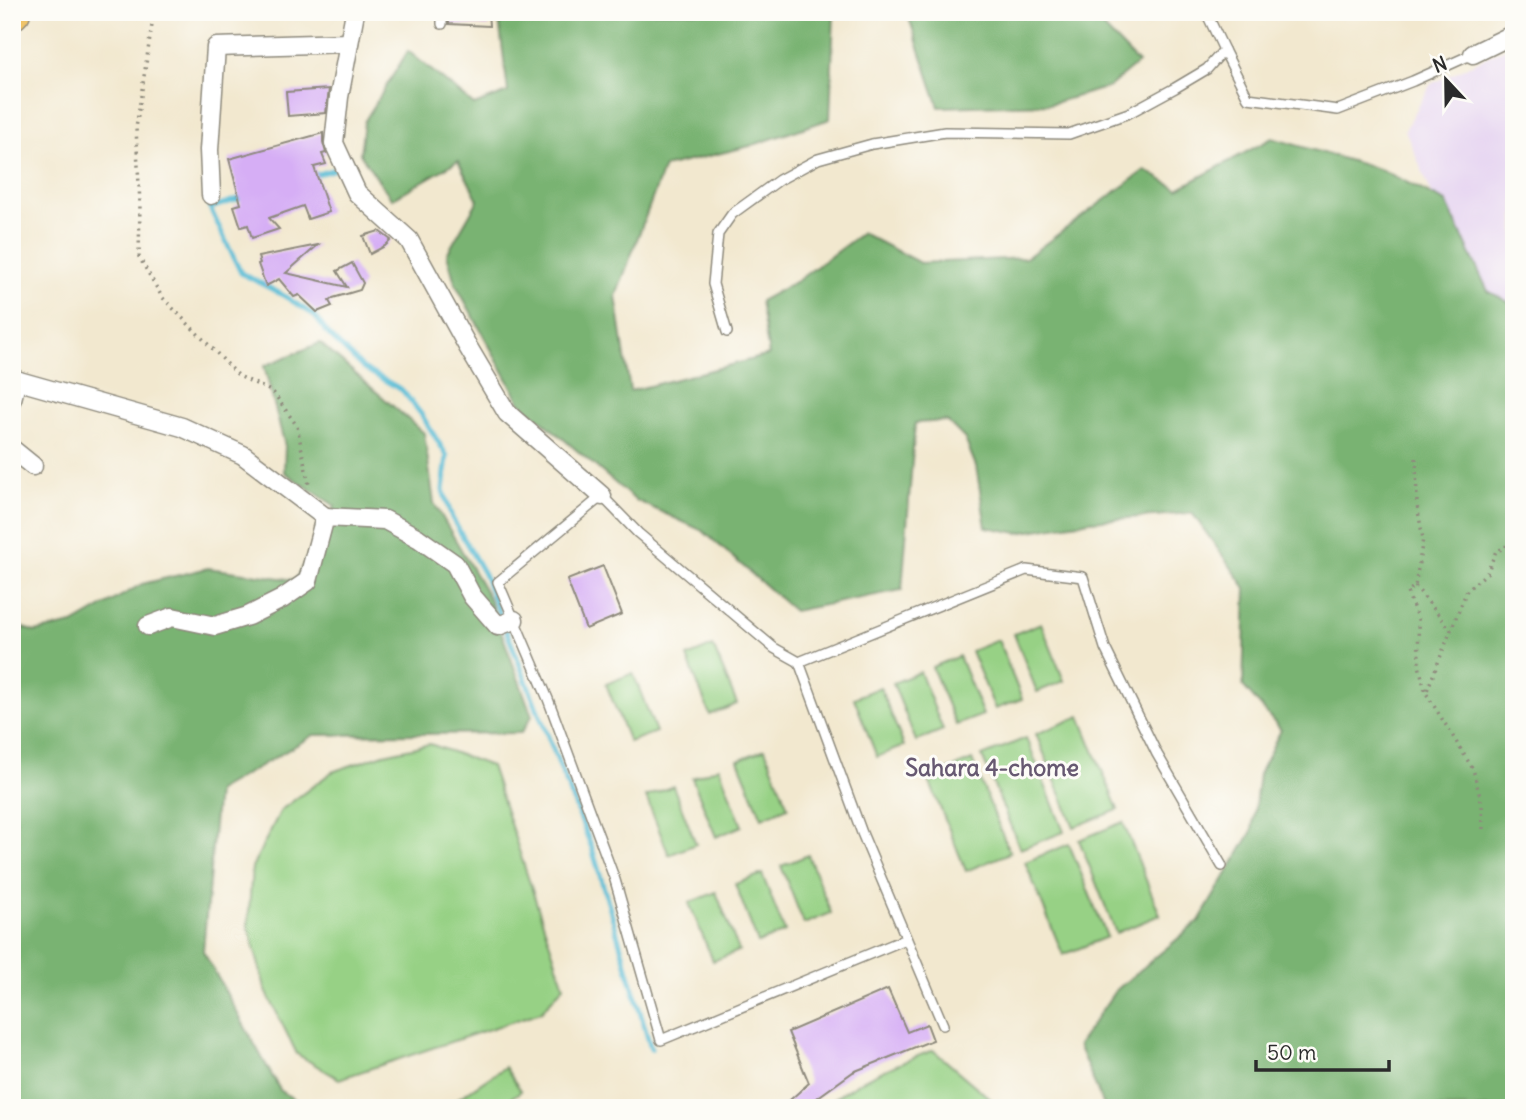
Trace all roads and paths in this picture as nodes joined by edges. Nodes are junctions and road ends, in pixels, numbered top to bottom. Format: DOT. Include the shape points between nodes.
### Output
graph roads {
  1 [pos="154,12"];
  2 [pos="355,12"];
  3 [pos="442,12"];
  4 [pos="1206,12"];
  5 [pos="442,24"];
  6 [pos="1514,34"];
  7 [pos="349,43"];
  8 [pos="1224,50"];
  9 [pos="1473,54"];
  10 [pos="211,195"];
  11 [pos="727,332"];
  12 [pos="15,379"];
  13 [pos="12,399"];
  14 [pos="12,449"];
  15 [pos="1416,458"];
  16 [pos="33,466"];
  17 [pos="602,496"];
  18 [pos="1514,510"];
  19 [pos="319,512"];
  20 [pos="1514,522"];
  21 [pos="1514,531"];
  22 [pos="1415,586"];
  23 [pos="514,620"];
  24 [pos="148,626"];
  25 [pos="1451,630"];
  26 [pos="799,662"];
  27 [pos="1426,693"];
  28 [pos="1483,830"];
  29 [pos="1222,866"];
  30 [pos="906,939"];
  31 [pos="943,1025"];
  1 -- 19 [label="path" via="136,128 139,257 162,297 239,376 273,392 297,426"];
  2 -- 7 [label="street"];
  3 -- 5 [label="lane"];
  4 -- 8 [label="lane"];
  6 -- 9 [label="street"];
  7 -- 10 [label="street" via="216,47 209,150"];
  7 -- 17 [label="street" via="334,143 357,193 409,240 507,413"];
  8 -- 9 [label="lane" via="1248,98 1338,110"];
  8 -- 11 [label="lane" via="1207,69 1129,113 1069,134 945,132 818,159 779,180 732,214 718,234 713,284"];
  12 -- 13 [label="street"];
  12 -- 19 [label="street" via="182,427 243,455"];
  14 -- 16 [label="street"];
  15 -- 22 [label="path" via="1423,539"];
  17 -- 23 [label="lane" via="498,582"];
  17 -- 26 [label="lane" via="638,533 774,648"];
  18 -- 20 [label="path"];
  19 -- 23 [label="street" via="385,520 418,538 455,564 472,596 498,626"];
  19 -- 24 [label="street" via="308,581 282,600 215,626 172,617"];
  21 -- 25 [label="path" via="1505,548 1496,551 1486,573 1467,590"];
  22 -- 25 [label="path"];
  22 -- 27 [label="path" via="1407,593 1418,620 1419,664"];
  23 -- 30 [label="lane" via="615,880 661,1040"];
  25 -- 27 [label="path"];
  26 -- 29 [label="lane" via="1026,570 1083,577 1116,672"];
  26 -- 30 [label="lane"];
  27 -- 28 [label="path" via="1473,769"];
  30 -- 31 [label="lane"];
}
